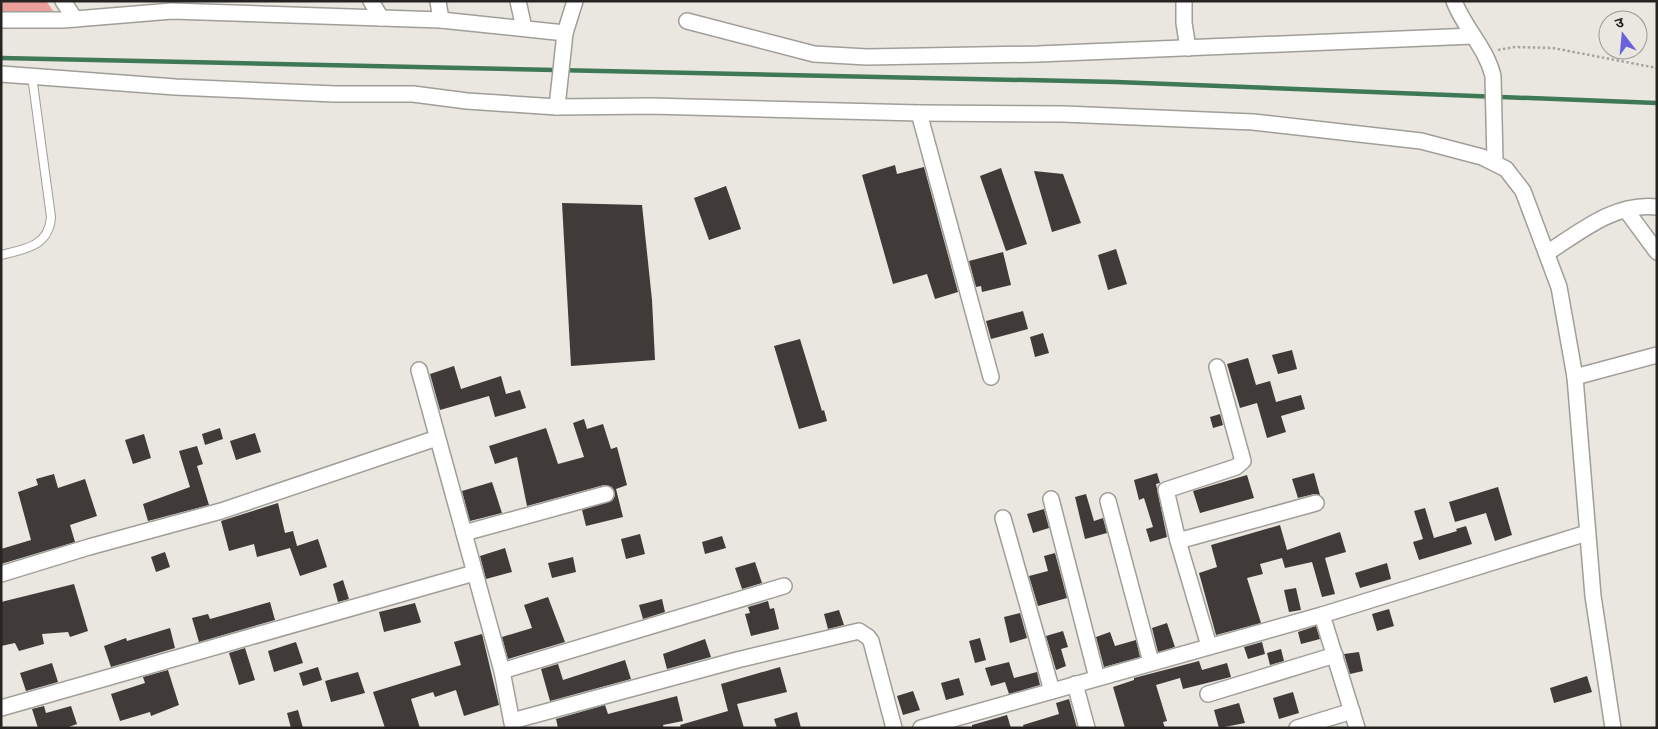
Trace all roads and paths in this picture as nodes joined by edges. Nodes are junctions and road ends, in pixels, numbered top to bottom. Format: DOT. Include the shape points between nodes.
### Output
graph roads {
  1 [pos="63,1"];
  2 [pos="371,1"];
  3 [pos="438,1"];
  4 [pos="518,1"];
  5 [pos="575,1"];
  6 [pos="1184,1"];
  7 [pos="1454,1"];
  8 [pos="254,8"];
  9 [pos="381,18"];
  10 [pos="75,19"];
  11 [pos="1,20"];
  12 [pos="441,20"];
  13 [pos="687,21"];
  14 [pos="524,28"];
  15 [pos="565,33"];
  16 [pos="1473,36"];
  17 [pos="1188,48"];
  18 [pos="1485,51"];
  19 [pos="1657,68"];
  20 [pos="1,74"];
  21 [pos="32,76"];
  22 [pos="557,107"];
  23 [pos="919,113"];
  24 [pos="1495,162"];
  25 [pos="1657,207"];
  26 [pos="1626,210"];
  27 [pos="1657,252"];
  28 [pos="1547,253"];
  29 [pos="1,255"];
  30 [pos="1657,355"];
  31 [pos="1217,367"];
  32 [pos="419,370"];
  33 [pos="991,377"];
  34 [pos="1575,377"];
  35 [pos="437,438"];
  36 [pos="606,494"];
  37 [pos="1051,499"];
  38 [pos="1108,501"];
  39 [pos="1316,503"];
  40 [pos="1003,518"];
  41 [pos="1587,532"];
  42 [pos="464,533"];
  43 [pos="1178,541"];
  44 [pos="474,573"];
  45 [pos="1,574"];
  46 [pos="784,586"];
  47 [pos="1322,614"];
  48 [pos="1209,646"];
  49 [pos="1335,655"];
  50 [pos="1151,662"];
  51 [pos="502,671"];
  52 [pos="1097,678"];
  53 [pos="1075,684"];
  54 [pos="1052,691"];
  55 [pos="1208,694"];
  56 [pos="1,708"];
  57 [pos="1352,711"];
  58 [pos="512,725"];
  59 [pos="894,728"];
  60 [pos="920,728"];
  61 [pos="1087,728"];
  62 [pos="1296,728"];
  63 [pos="1357,728"];
  64 [pos="1612,728"];
  1 -- 10 [label="street"];
  2 -- 9 [label="street"];
  3 -- 12 [label="street"];
  4 -- 14 [label="street"];
  5 -- 15 [label="street"];
  6 -- 17 [label="street"];
  7 -- 16 [label="street"];
  8 -- 9 [label="street"];
  8 -- 10 [label="street"];
  9 -- 12 [label="street"];
  10 -- 11 [label="street"];
  12 -- 14 [label="street"];
  13 -- 17 [label="street" via="814,54 867,57"];
  14 -- 15 [label="street"];
  15 -- 22 [label="street"];
  16 -- 17 [label="street"];
  16 -- 18 [label="street"];
  18 -- 19 [label="path" via="1553,48"];
  18 -- 24 [label="street" via="1492,76"];
  20 -- 21 [label="street"];
  21 -- 22 [label="street" via="175,87 326,94 413,94"];
  21 -- 29 [label="lane" via="51,217 50,230 44,240"];
  22 -- 23 [label="street" via="651,106"];
  23 -- 24 [label="street" via="1064,114 1254,122 1421,140"];
  23 -- 33 [label="street"];
  24 -- 28 [label="street" via="1506,169 1523,191"];
  25 -- 26 [label="street"];
  26 -- 27 [label="street"];
  26 -- 28 [label="street" via="1611,214"];
  28 -- 34 [label="street" via="1559,287"];
  30 -- 34 [label="street"];
  31 -- 43 [label="street" via="1242,461 1236,467 1166,490"];
  32 -- 35 [label="street"];
  34 -- 41 [label="street"];
  35 -- 42 [label="street"];
  35 -- 45 [label="street" via="221,511"];
  36 -- 42 [label="street"];
  37 -- 52 [label="street"];
  38 -- 50 [label="street"];
  39 -- 43 [label="street"];
  40 -- 54 [label="street"];
  41 -- 47 [label="street"];
  41 -- 64 [label="street"];
  42 -- 44 [label="street"];
  43 -- 48 [label="street"];
  44 -- 51 [label="street"];
  44 -- 56 [label="street"];
  46 -- 51 [label="street"];
  47 -- 48 [label="street"];
  47 -- 49 [label="street"];
  48 -- 50 [label="street"];
  49 -- 55 [label="street"];
  49 -- 57 [label="street"];
  50 -- 52 [label="street"];
  51 -- 58 [label="street"];
  52 -- 53 [label="street"];
  53 -- 54 [label="street"];
  53 -- 61 [label="street"];
  54 -- 60 [label="street"];
  57 -- 62 [label="street"];
  57 -- 63 [label="street"];
  58 -- 59 [label="street" via="747,658 858,631 871,641"];
}
